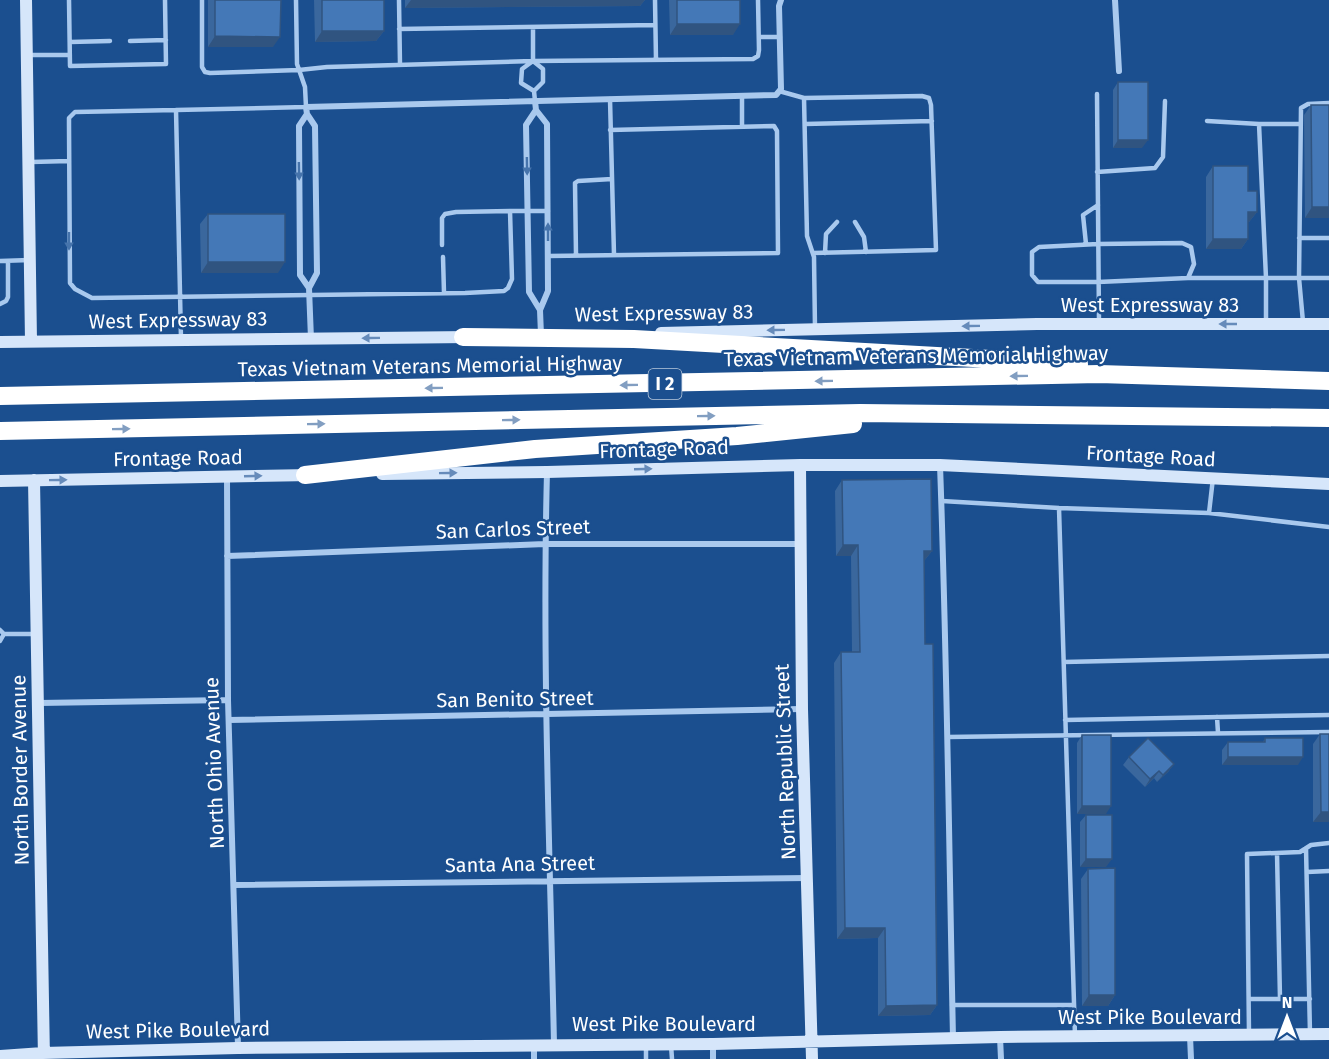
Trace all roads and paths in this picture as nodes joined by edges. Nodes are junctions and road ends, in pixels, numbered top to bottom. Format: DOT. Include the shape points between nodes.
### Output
graph roads {
  1 [pos="26,0"];
  2 [pos="69,0"];
  3 [pos="165,0"];
  4 [pos="202,0"];
  5 [pos="296,0"];
  6 [pos="399,0"];
  7 [pos="654,0"];
  8 [pos="758,0"];
  9 [pos="781,0"];
  10 [pos="1115,0"];
  11 [pos="655,25"];
  12 [pos="533,27"];
  13 [pos="399,29"];
  14 [pos="759,37"];
  15 [pos="780,37"];
  16 [pos="166,40"];
  17 [pos="110,41"];
  18 [pos="130,41"];
  19 [pos="70,42"];
  20 [pos="27,55"];
  21 [pos="70,55"];
  22 [pos="656,60"];
  23 [pos="533,61"];
  24 [pos="400,65"];
  25 [pos="299,70"];
  26 [pos="1119,71"];
  27 [pos="534,91"];
  28 [pos="779,91"];
  29 [pos="1097,94"];
  30 [pos="742,96"];
  31 [pos="804,98"];
  32 [pos="610,99"];
  33 [pos="535,101"];
  34 [pos="1166,101"];
  35 [pos="1329,103"];
  36 [pos="176,110"];
  37 [pos="306,111"];
  38 [pos="536,111"];
  39 [pos="932,122"];
  40 [pos="1207,122"];
  41 [pos="805,124"];
  42 [pos="1259,124"];
  43 [pos="1300,124"];
  44 [pos="742,126"];
  45 [pos="610,130"];
  46 [pos="69,161"];
  47 [pos="28,162"];
  48 [pos="1097,172"];
  49 [pos="612,179"];
  50 [pos="1098,205"];
  51 [pos="510,211"];
  52 [pos="528,211"];
  53 [pos="548,211"];
  54 [pos="837,222"];
  55 [pos="855,222"];
  56 [pos="1299,238"];
  57 [pos="1329,238"];
  58 [pos="1086,244"];
  59 [pos="1098,244"];
  60 [pos="442,245"];
  61 [pos="866,252"];
  62 [pos="813,253"];
  63 [pos="825,253"];
  64 [pos="576,255"];
  65 [pos="614,255"];
  66 [pos="548,256"];
  67 [pos="443,257"];
  68 [pos="30,260"];
  69 [pos="0,261"];
  70 [pos="8,261"];
  71 [pos="1188,278"];
  72 [pos="1266,278"];
  73 [pos="1299,278"];
  74 [pos="1329,278"];
  75 [pos="1098,282"];
  76 [pos="309,292"];
  77 [pos="444,293"];
  78 [pos="180,296"];
  79 [pos="0,304"];
  80 [pos="540,310"];
  81 [pos="1099,324"];
  82 [pos="1266,324"];
  83 [pos="1303,324"];
  84 [pos="1329,324"];
  85 [pos="815,329"];
  86 [pos="541,335"];
  87 [pos="463,337"];
  88 [pos="311,339"];
  89 [pos="181,340"];
  90 [pos="31,341"];
  91 [pos="0,342"];
  92 [pos="1329,380"];
  93 [pos="0,396"];
  94 [pos="946,414"];
  95 [pos="1329,418"];
  96 [pos="0,431"];
  97 [pos="800,465"];
  98 [pos="940,465"];
  99 [pos="547,472"];
  100 [pos="305,475"];
  101 [pos="227,477"];
  102 [pos="1213,478"];
  103 [pos="34,480"];
  104 [pos="0,481"];
  105 [pos="1329,484"];
  106 [pos="942,501"];
  107 [pos="1059,508"];
  108 [pos="1209,513"];
  109 [pos="1329,526"];
  110 [pos="545,544"];
  111 [pos="800,544"];
  112 [pos="227,556"];
  113 [pos="2,632"];
  114 [pos="37,634"];
  115 [pos="0,641"];
  116 [pos="1329,656"];
  117 [pos="1064,662"];
  118 [pos="228,700"];
  119 [pos="39,703"];
  120 [pos="802,709"];
  121 [pos="547,715"];
  122 [pos="1329,715"];
  123 [pos="1217,717"];
  124 [pos="229,720"];
  125 [pos="1065,720"];
  126 [pos="1329,732"];
  127 [pos="1218,733"];
  128 [pos="1066,735"];
  129 [pos="948,736"];
  130 [pos="1329,843"];
  131 [pos="1306,848"];
  132 [pos="1277,853"];
  133 [pos="1307,872"];
  134 [pos="1329,872"];
  135 [pos="808,878"];
  136 [pos="550,880"];
  137 [pos="234,885"];
  138 [pos="1249,999"];
  139 [pos="1280,999"];
  140 [pos="1310,999"];
  141 [pos="952,1005"];
  142 [pos="1074,1005"];
  143 [pos="1190,1034"];
  144 [pos="1329,1034"];
  145 [pos="1310,1035"];
  146 [pos="1250,1036"];
  147 [pos="1000,1037"];
  148 [pos="1075,1037"];
  149 [pos="952,1038"];
  150 [pos="812,1042"];
  151 [pos="554,1044"];
  152 [pos="646,1044"];
  153 [pos="712,1044"];
  154 [pos="534,1045"];
  155 [pos="671,1045"];
  156 [pos="238,1048"];
  157 [pos="0,1056"];
  158 [pos="43,1056"];
  159 [pos="534,1059"];
  160 [pos="646,1059"];
  161 [pos="672,1059"];
  162 [pos="713,1059"];
  163 [pos="812,1059"];
  164 [pos="1000,1059"];
  165 [pos="1191,1059"];
  1 -- 20 [label="street"];
  2 -- 19 [label="lane"];
  3 -- 16 [label="lane"];
  4 -- 25 [label="lane" via="205,72"];
  5 -- 25 [label="lane"];
  6 -- 13 [label="lane"];
  7 -- 11 [label="lane"];
  8 -- 14 [label="lane"];
  9 -- 15 [label="street"];
  10 -- 26 [label="street"];
  11 -- 12 [label="lane"];
  11 -- 22 [label="lane"];
  12 -- 13 [label="lane"];
  12 -- 23 [label="lane"];
  13 -- 24 [label="lane"];
  14 -- 15 [label="lane"];
  14 -- 22 [label="lane" via="758,56 753,59"];
  15 -- 28 [label="street"];
  16 -- 18 [label="lane"];
  16 -- 21 [label="lane" via="166,64 70,66"];
  17 -- 19 [label="lane"];
  19 -- 21 [label="lane"];
  20 -- 21 [label="lane"];
  20 -- 47 [label="street"];
  22 -- 23 [label="lane"];
  23 -- 24 [label="lane"];
  23 -- 27 [label="lane" via="543,69 543,82"];
  23 -- 27 [label="lane" via="522,69 522,83"];
  24 -- 25 [label="lane"];
  25 -- 37 [label="lane" via="305,87"];
  27 -- 33 [label="lane"];
  28 -- 30 [label="street" via="776,95"];
  28 -- 31 [label="lane"];
  29 -- 48 [label="lane"];
  30 -- 32 [label="street"];
  30 -- 44 [label="lane"];
  31 -- 39 [label="lane" via="922,96 929,98 932,105"];
  31 -- 41 [label="lane"];
  32 -- 33 [label="street"];
  32 -- 45 [label="lane"];
  33 -- 37 [label="street"];
  33 -- 38 [label="street"];
  34 -- 48 [label="lane" via="1163,157 1155,168"];
  35 -- 43 [label="lane" via="1301,108"];
  36 -- 37 [label="lane"];
  36 -- 46 [label="lane" via="75,112 69,118"];
  36 -- 78 [label="lane"];
  37 -- 76 [label="street" via="315,126 316,273"];
  37 -- 76 [label="street, one-way" via="299,126 300,275"];
  38 -- 52 [label="street, one-way" via="526,125"];
  38 -- 53 [label="street" via="547,124"];
  39 -- 41 [label="lane"];
  39 -- 61 [label="lane" via="936,249"];
  40 -- 42 [label="lane"];
  41 -- 62 [label="lane" via="807,236"];
  42 -- 43 [label="lane"];
  42 -- 72 [label="lane"];
  43 -- 56 [label="lane"];
  44 -- 45 [label="lane"];
  44 -- 65 [label="lane" via="769,125 777,131 778,253"];
  45 -- 49 [label="lane"];
  46 -- 47 [label="lane"];
  46 -- 78 [label="lane, one-way" via="70,283 92,298"];
  47 -- 68 [label="street"];
  48 -- 50 [label="lane"];
  49 -- 64 [label="lane" via="575,183"];
  49 -- 65 [label="lane"];
  50 -- 58 [label="lane" via="1083,215"];
  50 -- 59 [label="lane"];
  51 -- 52 [label="lane"];
  51 -- 60 [label="lane" via="445,214"];
  51 -- 77 [label="lane" via="512,279 508,288"];
  52 -- 53 [label="lane"];
  52 -- 80 [label="street" via="529,292"];
  66 -- 53 [label="street, one-way"];
  54 -- 63 [label="lane" via="826,234"];
  55 -- 61 [label="lane" via="864,237"];
  56 -- 57 [label="lane"];
  56 -- 73 [label="lane"];
  58 -- 59 [label="lane"];
  58 -- 75 [label="lane" via="1039,247 1032,252 1032,275 1038,282"];
  59 -- 71 [label="lane" via="1182,243 1191,247 1194,264"];
  59 -- 75 [label="lane"];
  61 -- 63 [label="lane"];
  62 -- 63 [label="lane"];
  62 -- 85 [label="lane"];
  64 -- 65 [label="lane"];
  64 -- 66 [label="lane"];
  66 -- 80 [label="street" via="548,291"];
  67 -- 77 [label="lane"];
  68 -- 70 [label="lane"];
  68 -- 90 [label="street"];
  69 -- 70 [label="lane"];
  70 -- 79 [label="lane" via="8,297"];
  71 -- 72 [label="lane"];
  71 -- 75 [label="lane"];
  72 -- 73 [label="lane"];
  72 -- 82 [label="lane"];
  73 -- 74 [label="lane"];
  73 -- 83 [label="lane"];
  75 -- 81 [label="lane"];
  76 -- 77 [label="lane"];
  76 -- 78 [label="lane"];
  76 -- 88 [label="street"];
  78 -- 89 [label="lane"];
  80 -- 86 [label="street"];
  82 -- 81 [label="street, West Expressway 83, one-way"];
  81 -- 85 [label="street, West Expressway 83, one-way"];
  82 -- 83 [label="street, West Expressway 83"];
  83 -- 84 [label="street, West Expressway 83"];
  85 -- 86 [label="street, West Expressway 83, one-way"];
  86 -- 87 [label="street, West Expressway 83"];
  87 -- 88 [label="street, West Expressway 83, one-way"];
  87 -- 92 [label="highway" via="634,339"];
  88 -- 89 [label="street, West Expressway 83"];
  89 -- 90 [label="street, West Expressway 83"];
  90 -- 91 [label="street, West Expressway 83"];
  92 -- 93 [label="highway, Texas Vietnam Veterans Memorial Highway / I 2, one-way" via="1099,374"];
  94 -- 95 [label="highway, I 2"];
  96 -- 94 [label="highway, I 2, one-way"];
  94 -- 100 [label="highway" via="737,436 535,449"];
  97 -- 98 [label="street, Frontage Road"];
  99 -- 97 [label="street, Frontage Road, one-way"];
  97 -- 111 [label="street, North Republic Street"];
  98 -- 102 [label="street, Frontage Road"];
  98 -- 106 [label="street"];
  100 -- 99 [label="street, Frontage Road, one-way"];
  99 -- 110 [label="street"];
  101 -- 100 [label="street, Frontage Road, one-way"];
  103 -- 101 [label="street, Frontage Road, one-way"];
  101 -- 112 [label="street, North Ohio Avenue"];
  102 -- 105 [label="street, Frontage Road"];
  102 -- 108 [label="lane"];
  103 -- 104 [label="street, Frontage Road"];
  103 -- 114 [label="street, North Border Avenue"];
  106 -- 107 [label="lane"];
  106 -- 129 [label="street"];
  107 -- 108 [label="lane"];
  107 -- 117 [label="lane"];
  108 -- 109 [label="lane"];
  110 -- 111 [label="street, San Carlos Street"];
  110 -- 112 [label="street, San Carlos Street"];
  110 -- 121 [label="street"];
  111 -- 120 [label="street, North Republic Street"];
  112 -- 118 [label="street, North Ohio Avenue"];
  113 -- 114 [label="lane"];
  113 -- 115 [label="lane"];
  114 -- 119 [label="street, North Border Avenue"];
  116 -- 117 [label="lane"];
  117 -- 125 [label="lane"];
  118 -- 119 [label="street"];
  118 -- 124 [label="street, North Ohio Avenue"];
  119 -- 158 [label="street, North Border Avenue"];
  120 -- 121 [label="street, San Benito Street"];
  120 -- 135 [label="street, North Republic Street"];
  121 -- 124 [label="street, San Benito Street"];
  121 -- 136 [label="street"];
  122 -- 123 [label="lane"];
  123 -- 125 [label="lane"];
  123 -- 127 [label="lane"];
  124 -- 137 [label="street, North Ohio Avenue"];
  125 -- 128 [label="lane"];
  126 -- 127 [label="lane"];
  127 -- 128 [label="lane"];
  128 -- 129 [label="lane"];
  128 -- 142 [label="lane"];
  129 -- 141 [label="street"];
  130 -- 131 [label="lane"];
  131 -- 132 [label="lane"];
  131 -- 133 [label="lane"];
  132 -- 138 [label="lane" via="1247,854"];
  132 -- 139 [label="lane"];
  133 -- 134 [label="lane"];
  133 -- 140 [label="lane"];
  135 -- 136 [label="street, Santa Ana Street"];
  135 -- 150 [label="street, North Republic Street"];
  136 -- 137 [label="street, Santa Ana Street"];
  136 -- 151 [label="street"];
  137 -- 156 [label="street, North Ohio Avenue"];
  138 -- 139 [label="lane"];
  138 -- 146 [label="lane"];
  139 -- 140 [label="lane"];
  140 -- 145 [label="lane"];
  141 -- 142 [label="lane"];
  141 -- 149 [label="street"];
  142 -- 148 [label="lane"];
  143 -- 146 [label="street, West Pike Boulevard"];
  143 -- 148 [label="street, West Pike Boulevard"];
  143 -- 165 [label="street"];
  144 -- 145 [label="street, West Pike Boulevard"];
  145 -- 146 [label="street, West Pike Boulevard"];
  147 -- 148 [label="street, West Pike Boulevard"];
  147 -- 149 [label="street, West Pike Boulevard"];
  147 -- 164 [label="street"];
  149 -- 150 [label="street, West Pike Boulevard"];
  150 -- 153 [label="street, West Pike Boulevard"];
  150 -- 163 [label="street, North Republic Street"];
  151 -- 152 [label="street, West Pike Boulevard"];
  151 -- 154 [label="street, West Pike Boulevard"];
  152 -- 155 [label="street, West Pike Boulevard"];
  152 -- 160 [label="lane"];
  153 -- 155 [label="street, West Pike Boulevard"];
  153 -- 162 [label="street"];
  154 -- 156 [label="street, West Pike Boulevard"];
  154 -- 159 [label="street"];
  155 -- 161 [label="lane"];
  156 -- 158 [label="street, West Pike Boulevard"];
  157 -- 158 [label="street, West Pike Boulevard"];
}
